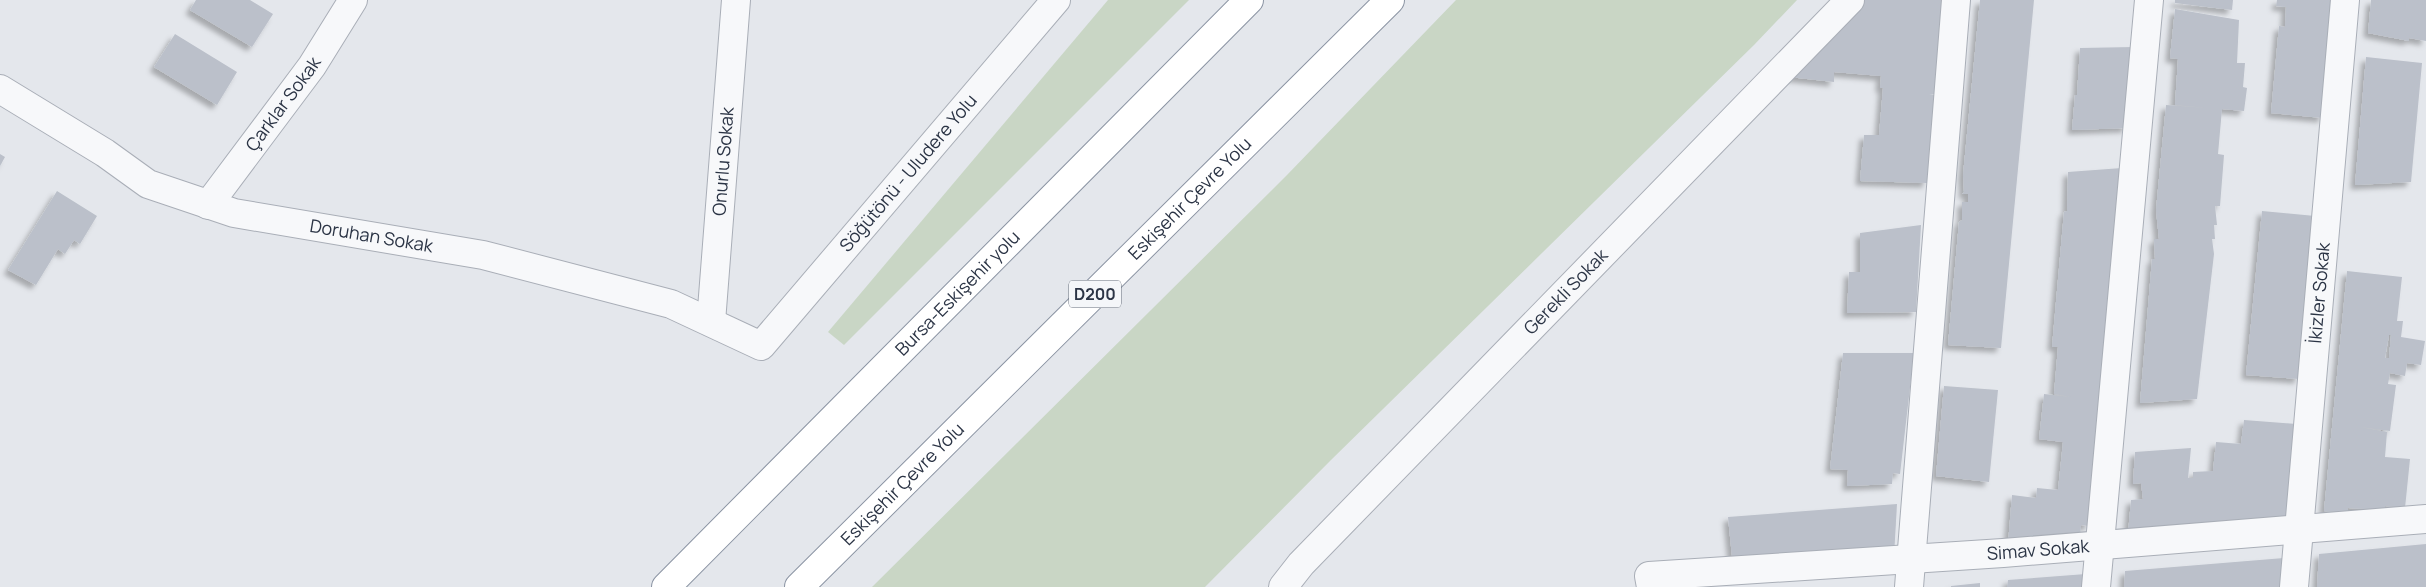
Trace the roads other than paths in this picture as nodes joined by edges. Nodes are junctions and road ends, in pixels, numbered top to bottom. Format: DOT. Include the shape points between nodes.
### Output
graph roads {
  1 [pos="353,0"];
  2 [pos="736,0"];
  3 [pos="1056,0"];
  4 [pos="1249,0"];
  5 [pos="1390,0"];
  6 [pos="1850,0"];
  7 [pos="1956,0"];
  8 [pos="2149,0"];
  9 [pos="2346,0"];
  10 [pos="0,89"];
  11 [pos="208,205"];
  12 [pos="711,322"];
  13 [pos="761,346"];
  14 [pos="2426,519"];
  15 [pos="2300,530"];
  16 [pos="2100,546"];
  17 [pos="1911,559"];
  18 [pos="1650,582"];
  19 [pos="666,587"];
  20 [pos="799,587"];
  21 [pos="1283,587"];
  22 [pos="1909,587"];
  23 [pos="2096,587"];
  24 [pos="2294,587"];
  1 -- 11 [label="street, Çarklar Sokak" via="312,66"];
  2 -- 12 [label="street, Onurlu Sokak"];
  3 -- 13 [label="street, Söğütönü - Uludere Yolu"];
  4 -- 19 [label="highway, Bursa-Eskişehir yolu"];
  5 -- 20 [label="highway, Eskişehir Çevre Yolu / D200"];
  6 -- 21 [label="street, Gerekli Sokak" via="1300,564"];
  7 -- 17 [label="street"];
  8 -- 16 [label="street"];
  9 -- 15 [label="street, İkizler Sokak"];
  10 -- 11 [label="street, Doruhan Sokak" via="105,153 148,184"];
  11 -- 12 [label="street, Doruhan Sokak" via="234,213 483,255 671,304"];
  12 -- 13 [label="street, Doruhan Sokak"];
  14 -- 15 [label="street, Simav Sokak"];
  15 -- 16 [label="street, Simav Sokak"];
  15 -- 24 [label="street, İkizler Sokak"];
  16 -- 17 [label="street, Simav Sokak"];
  16 -- 23 [label="street"];
  17 -- 18 [label="street, Simav Sokak"];
  17 -- 22 [label="street"];
}
